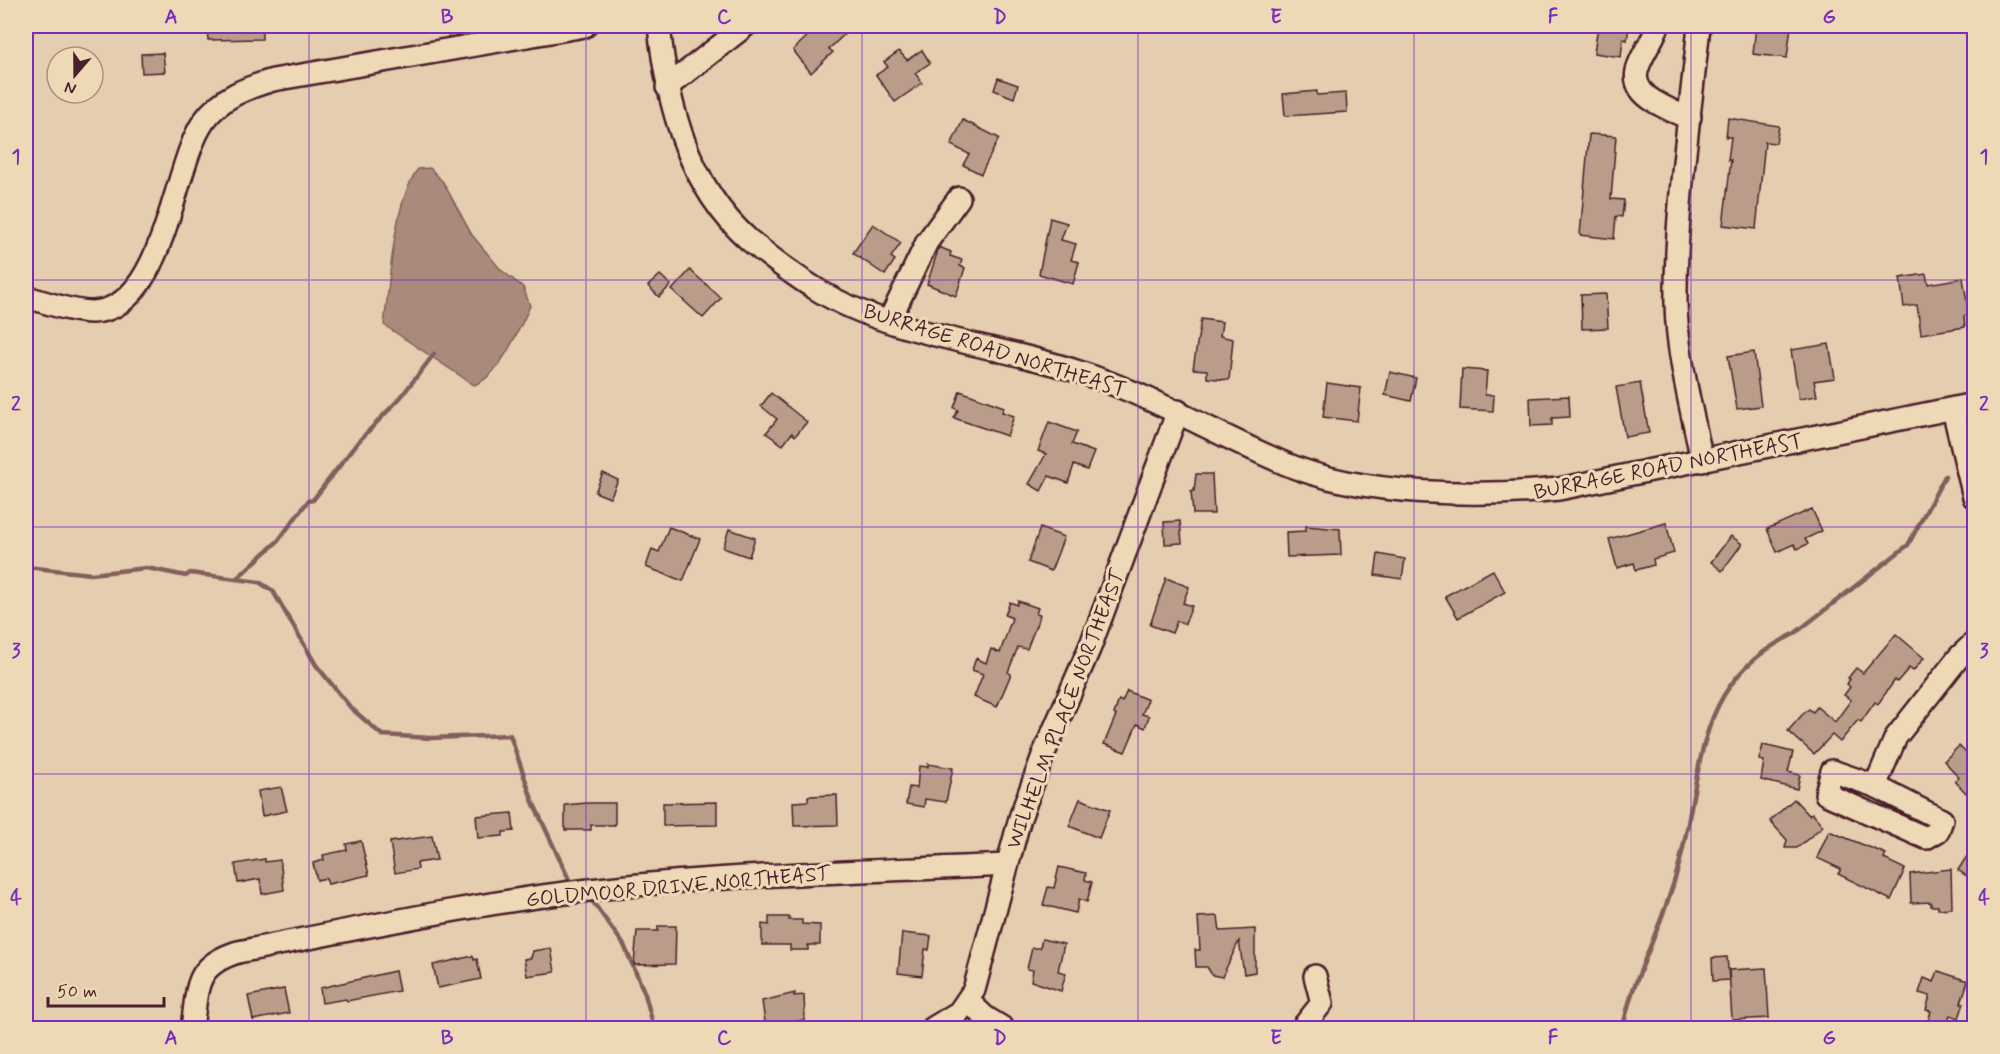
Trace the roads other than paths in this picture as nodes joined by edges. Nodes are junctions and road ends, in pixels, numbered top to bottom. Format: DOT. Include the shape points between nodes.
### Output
graph roads {
  1 [pos="585,26"];
  2 [pos="659,26"];
  3 [pos="745,26"];
  4 [pos="1658,26"];
  5 [pos="1699,26"];
  6 [pos="667,87"];
  7 [pos="1690,117"];
  8 [pos="959,198"];
  9 [pos="26,297"];
  10 [pos="889,321"];
  11 [pos="1974,404"];
  12 [pos="1953,409"];
  13 [pos="1178,411"];
  14 [pos="1702,461"];
  15 [pos="1974,497"];
  16 [pos="1974,643"];
  17 [pos="1875,786"];
  18 [pos="1006,865"];
  19 [pos="1315,976"];
  20 [pos="968,1001"];
  21 [pos="192,1029"];
  22 [pos="933,1029"];
  23 [pos="1003,1029"];
  24 [pos="1302,1029"];
  1 -- 9 [label="street" via="248,87 225,99 204,121 156,253 145,274 118,305 93,312"];
  2 -- 6 [label="street, BURRAGE ROAD NORTHEAST"];
  3 -- 6 [label="street"];
  4 -- 7 [label="street" via="1636,71 1636,87 1679,115"];
  5 -- 7 [label="street"];
  6 -- 10 [label="street, BURRAGE ROAD NORTHEAST" via="692,162 716,202 747,238 817,290"];
  7 -- 14 [label="street" via="1676,306"];
  8 -- 10 [label="street" via="927,242"];
  10 -- 13 [label="street, BURRAGE ROAD NORTHEAST" via="1078,371"];
  11 -- 12 [label="street, BURRAGE ROAD NORTHEAST"];
  12 -- 14 [label="street, BURRAGE ROAD NORTHEAST"];
  12 -- 15 [label="street"];
  13 -- 14 [label="street, BURRAGE ROAD NORTHEAST" via="1306,472 1401,489 1508,495"];
  13 -- 18 [label="street, WILHELM PLACE NORTHEAST" via="1090,647 1044,753"];
  16 -- 17 [label="street" via="1896,736"];
  17 -- 17 [label="street" via="1832,771 1826,794 1926,838 1938,831 1942,819"];
  18 -- 20 [label="street, WILHELM PLACE NORTHEAST" via="980,975"];
  18 -- 21 [label="street, GOLDMOOR DRIVE NORTHEAST" via="764,875 584,890 519,898 238,952 211,963 201,977"];
  19 -- 24 [label="street" via="1322,1003"];
  20 -- 22 [label="street, WILHELM PLACE NORTHEAST"];
  20 -- 23 [label="street"];
}
